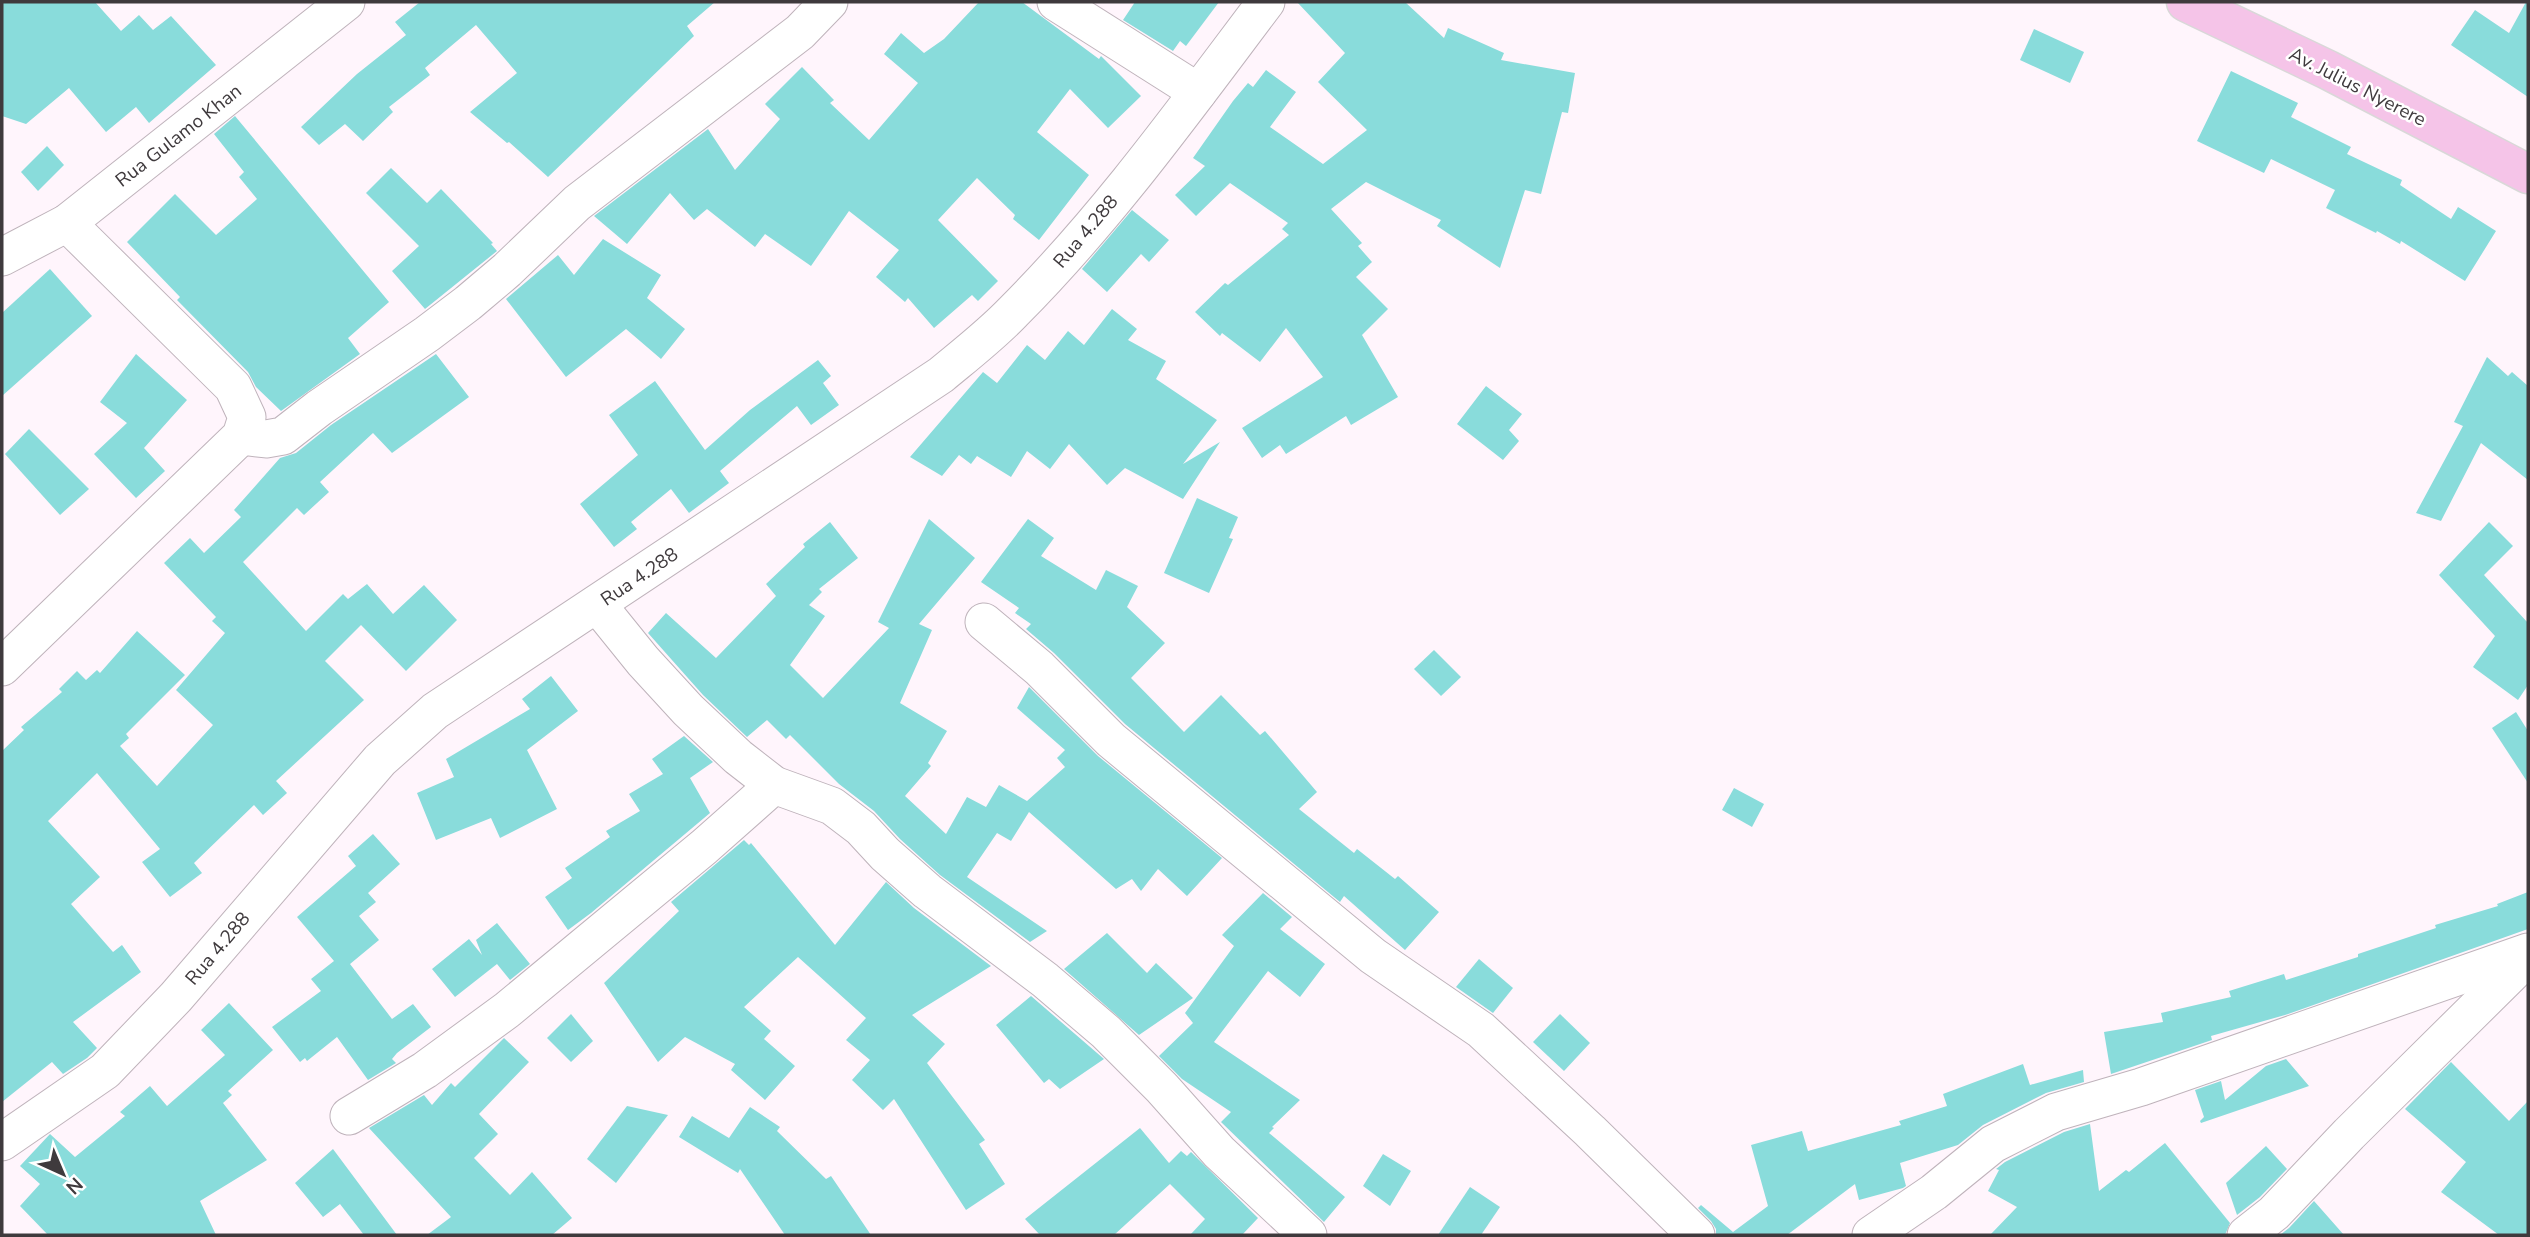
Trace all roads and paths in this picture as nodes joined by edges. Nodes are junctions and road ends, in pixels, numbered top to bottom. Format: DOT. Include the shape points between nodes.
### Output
graph roads {
  1 [pos="346,2"];
  2 [pos="830,2"];
  3 [pos="1056,2"];
  4 [pos="1266,2"];
  5 [pos="2186,2"];
  6 [pos="1198,92"];
  7 [pos="2528,174"];
  8 [pos="66,223"];
  9 [pos="2,257"];
  10 [pos="241,436"];
  11 [pos="597,604"];
  12 [pos="984,622"];
  13 [pos="2,667"];
  14 [pos="775,785"];
  15 [pos="2528,954"];
  16 [pos="349,1116"];
  17 [pos="2,1142"];
  18 [pos="1308,1235"];
  19 [pos="1696,1235"];
  20 [pos="1871,1235"];
  21 [pos="2246,1235"];
  1 -- 8 [label="street, Rua Gulamo Khan"];
  2 -- 10 [label="street" via="800,32 577,203 507,270 427,334 283,436"];
  3 -- 6 [label="street"];
  4 -- 6 [label="street, Rua 4.288"];
  5 -- 7 [label="main road, Av. Julius Nyerere" via="2328,69"];
  6 -- 11 [label="street, Rua 4.288" via="1079,241 1012,314 951,366"];
  8 -- 9 [label="street, Rua Gulamo Khan"];
  8 -- 10 [label="street" via="233,387 247,417"];
  10 -- 13 [label="street"];
  11 -- 14 [label="street" via="688,710"];
  11 -- 17 [label="street, Rua 4.288" via="435,711 380,760 176,997 105,1071"];
  12 -- 19 [label="street" via="1039,668 1111,740 1341,930 1481,1030"];
  14 -- 16 [label="street" via="507,1010 425,1070"];
  14 -- 18 [label="street" via="832,806 927,891 1045,980 1106,1032 1219,1152"];
  15 -- 20 [label="street" via="2056,1112 1993,1144"];
  15 -- 21 [label="street" via="2274,1213"];
}
